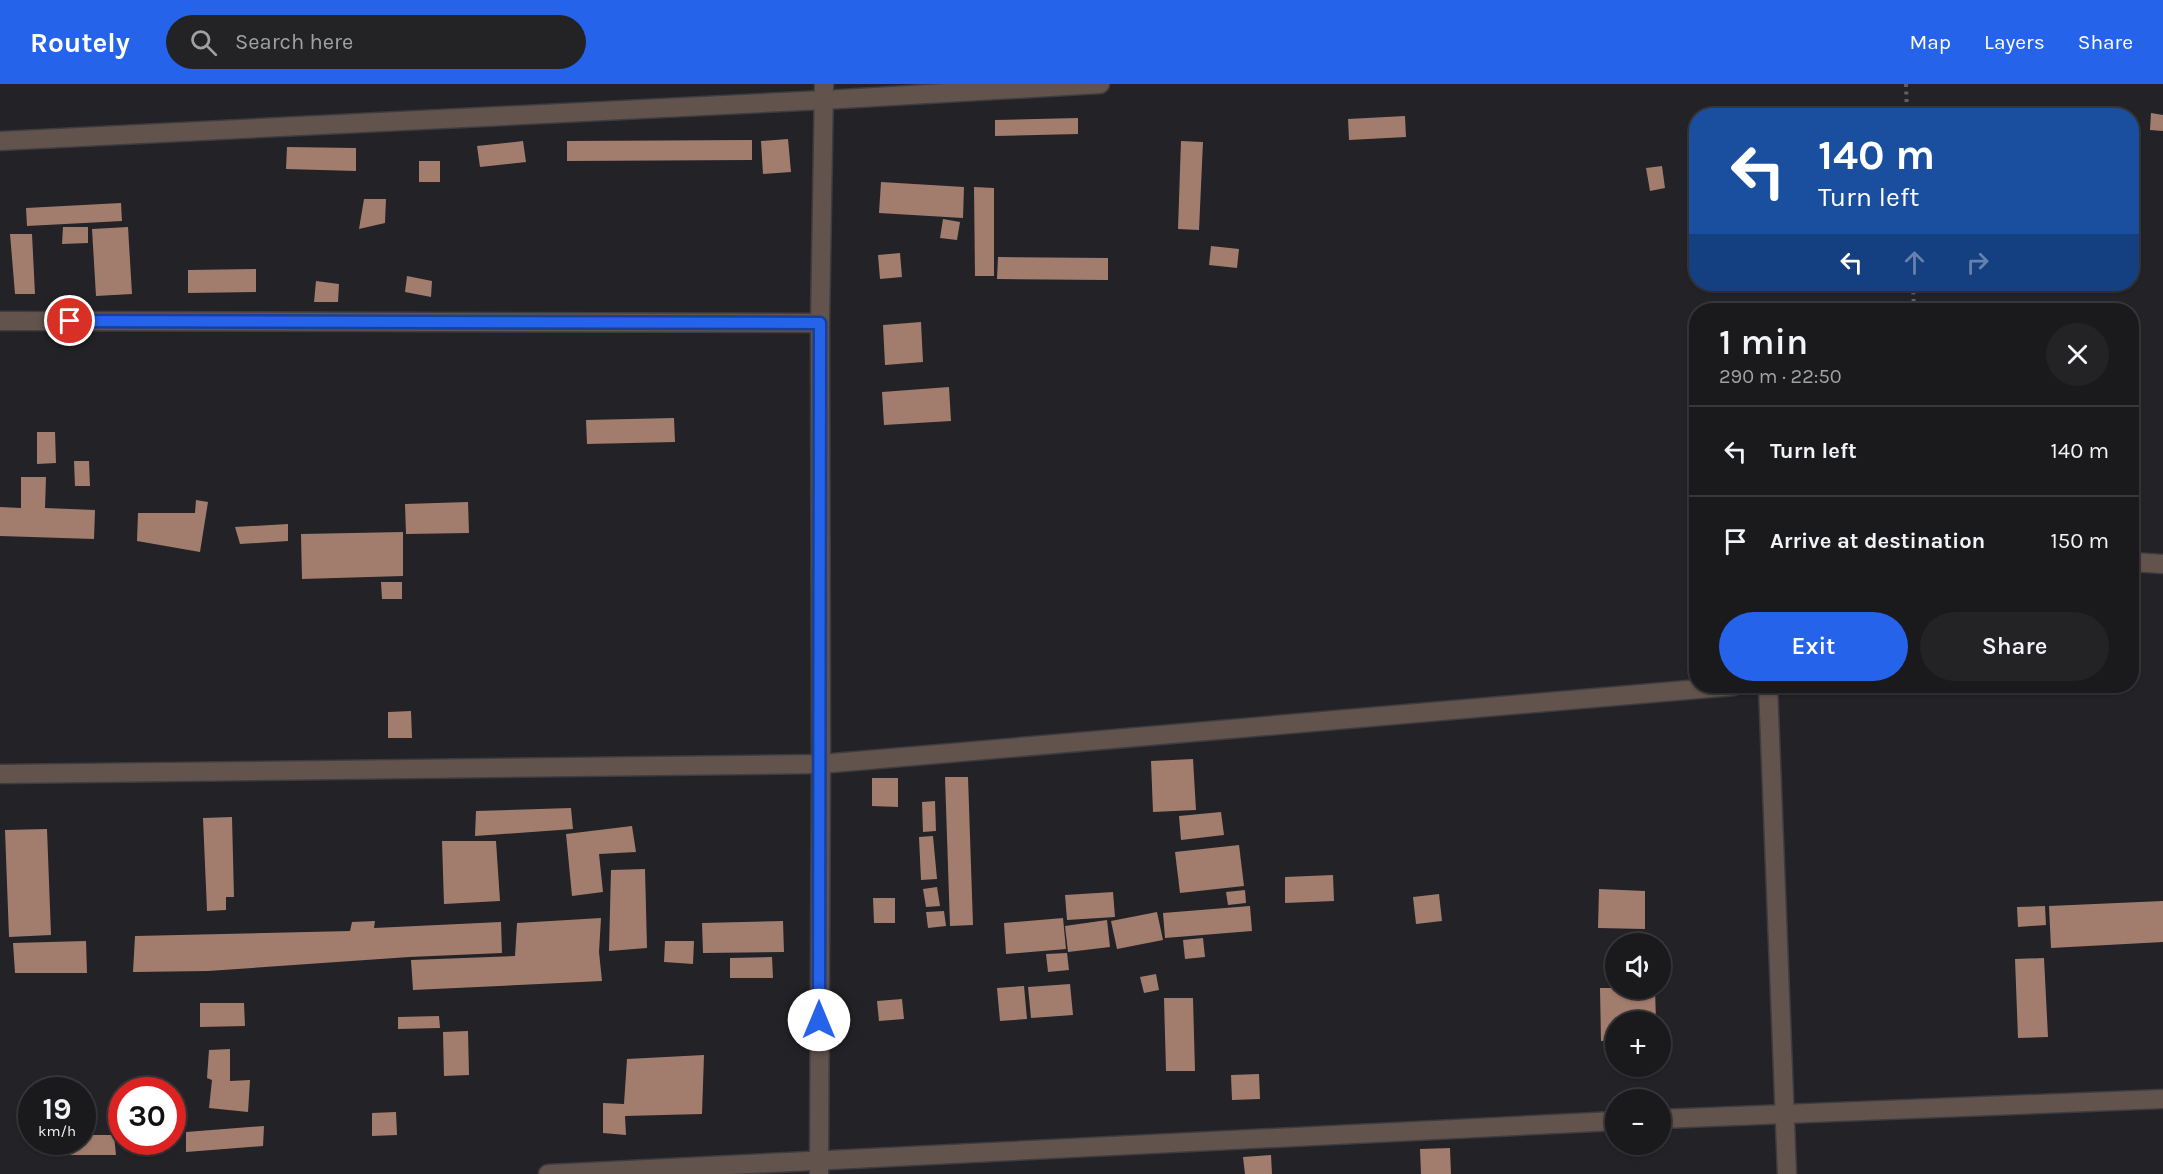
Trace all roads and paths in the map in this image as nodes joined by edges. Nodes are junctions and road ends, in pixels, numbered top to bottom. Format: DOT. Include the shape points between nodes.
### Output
graph roads {
  1 [pos="1100,84"];
  2 [pos="1906,84"];
  3 [pos="824,92"];
  4 [pos="1907,108"];
  5 [pos="0,141"];
  6 [pos="0,321"];
  7 [pos="820,323"];
  8 [pos="2139,562"];
  9 [pos="2163,564"];
  10 [pos="1689,690"];
  11 [pos="1768,693"];
  12 [pos="821,764"];
  13 [pos="0,774"];
  14 [pos="2163,1099"];
  15 [pos="1784,1113"];
  16 [pos="1671,1118"];
  17 [pos="1605,1122"];
  18 [pos="819,1167"];
  19 [pos="548,1174"];
  20 [pos="1787,1174"];
  1 -- 3 [label="street"];
  2 -- 4 [label="path"];
  3 -- 5 [label="street"];
  3 -- 7 [label="street"];
  6 -- 7 [label="street"];
  7 -- 12 [label="street"];
  8 -- 9 [label="street"];
  10 -- 12 [label="street"];
  11 -- 15 [label="street"];
  12 -- 13 [label="street"];
  12 -- 18 [label="street"];
  14 -- 15 [label="street"];
  15 -- 16 [label="street"];
  15 -- 20 [label="street"];
  17 -- 18 [label="street"];
  18 -- 19 [label="street"];
}
